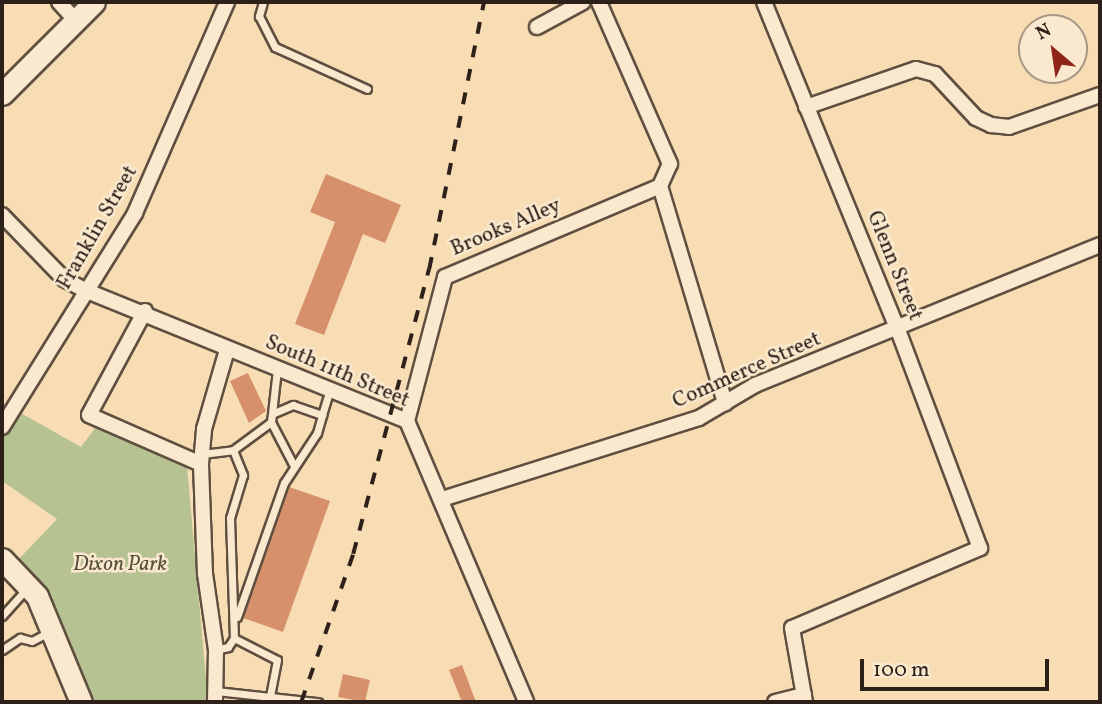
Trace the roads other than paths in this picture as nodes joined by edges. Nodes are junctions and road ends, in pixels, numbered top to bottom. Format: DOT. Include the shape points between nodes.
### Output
graph roads {
  1 [pos="59,2"];
  2 [pos="94,2"];
  3 [pos="227,2"];
  4 [pos="263,2"];
  5 [pos="583,2"];
  6 [pos="599,2"];
  7 [pos="764,2"];
  8 [pos="75,20"];
  9 [pos="537,27"];
  10 [pos="366,89"];
  11 [pos="2,94"];
  12 [pos="1100,95"];
  13 [pos="806,107"];
  14 [pos="660,186"];
  15 [pos="2,215"];
  16 [pos="1100,244"];
  17 [pos="87,291"];
  18 [pos="145,311"];
  19 [pos="898,330"];
  20 [pos="227,350"];
  21 [pos="277,369"];
  22 [pos="330,389"];
  23 [pos="724,403"];
  24 [pos="274,413"];
  25 [pos="321,415"];
  26 [pos="407,421"];
  27 [pos="271,422"];
  28 [pos="2,427"];
  29 [pos="233,450"];
  30 [pos="201,459"];
  31 [pos="294,467"];
  32 [pos="442,499"];
  33 [pos="2,559"];
  34 [pos="29,586"];
  35 [pos="2,616"];
  36 [pos="237,618"];
  37 [pos="52,630"];
  38 [pos="234,639"];
  39 [pos="2,650"];
  40 [pos="216,650"];
  41 [pos="215,697"];
  42 [pos="270,697"];
  43 [pos="805,699"];
  44 [pos="81,702"];
  45 [pos="318,702"];
  46 [pos="526,702"];
  47 [pos="775,702"];
  1 -- 8 [label="street"];
  2 -- 8 [label="main road"];
  3 -- 17 [label="street, Franklin Street" via="150,184"];
  4 -- 10 [label="lane" via="259,16 275,47"];
  5 -- 9 [label="street"];
  6 -- 14 [label="street" via="670,164"];
  7 -- 13 [label="street, Glenn Street"];
  8 -- 11 [label="main road"];
  12 -- 13 [label="street" via="1009,127 991,125 976,118 934,74 916,69"];
  13 -- 19 [label="street, Glenn Street"];
  14 -- 23 [label="street"];
  14 -- 26 [label="street, Brooks Alley" via="445,277"];
  15 -- 17 [label="street, South 11th Street" via="64,279"];
  16 -- 19 [label="street, Commerce Street"];
  17 -- 18 [label="street, South 11th Street"];
  17 -- 28 [label="street, Franklin Street"];
  18 -- 20 [label="street, South 11th Street"];
  18 -- 30 [label="street" via="89,415"];
  19 -- 23 [label="street, Commerce Street" via="755,385"];
  19 -- 43 [label="street, Glenn Street" via="980,548 792,628"];
  20 -- 21 [label="street, South 11th Street"];
  20 -- 30 [label="street"];
  21 -- 22 [label="street, South 11th Street"];
  21 -- 24 [label="lane" via="272,383"];
  22 -- 25 [label="lane"];
  22 -- 26 [label="street, South 11th Street"];
  23 -- 32 [label="street, Commerce Street" via="699,418"];
  24 -- 25 [label="lane" via="293,405"];
  24 -- 27 [label="lane"];
  25 -- 31 [label="lane" via="317,433"];
  26 -- 32 [label="street, South 11th Street"];
  27 -- 29 [label="lane"];
  27 -- 31 [label="lane"];
  29 -- 30 [label="lane"];
  29 -- 36 [label="lane" via="243,475 230,518 229,568"];
  30 -- 40 [label="street" via="205,574"];
  31 -- 36 [label="lane"];
  32 -- 46 [label="street, South 11th Street"];
  33 -- 34 [label="main road"];
  34 -- 35 [label="lane"];
  34 -- 37 [label="main road"];
  36 -- 38 [label="lane"];
  37 -- 39 [label="lane" via="32,641 20,638"];
  37 -- 44 [label="main road"];
  38 -- 40 [label="lane" via="228,647"];
  38 -- 42 [label="lane" via="277,660"];
  40 -- 41 [label="street"];
  41 -- 42 [label="lane"];
  42 -- 45 [label="lane"];
  43 -- 47 [label="street"];
}
